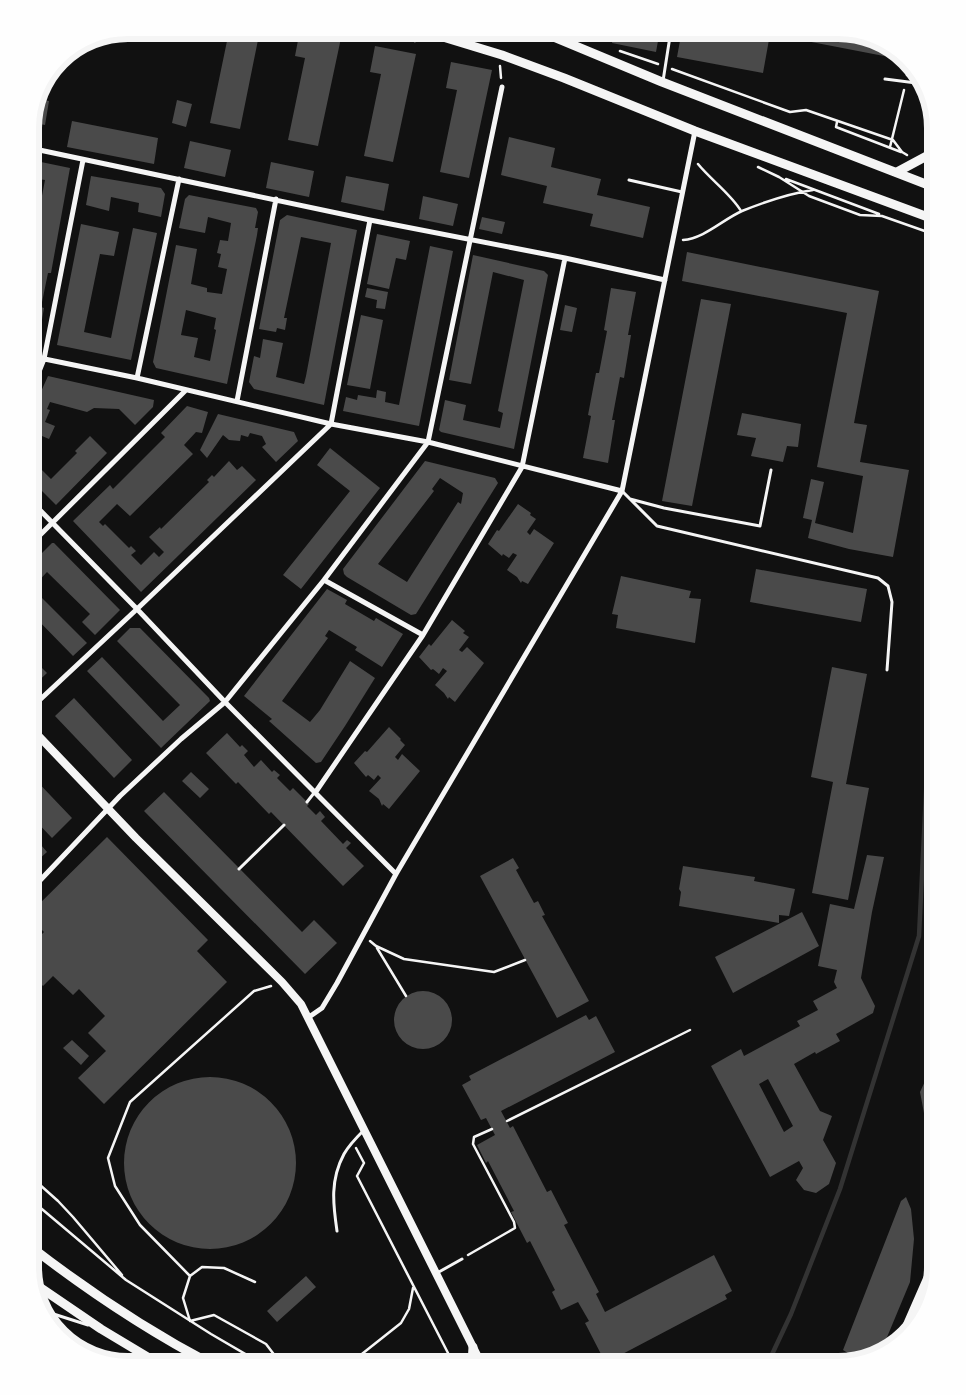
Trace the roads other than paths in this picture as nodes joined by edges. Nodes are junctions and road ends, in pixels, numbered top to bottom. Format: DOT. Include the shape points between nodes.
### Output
graph roads {
  1 [pos="448,39"];
  2 [pos="558,39"];
  3 [pos="670,39"];
  4 [pos="885,78"];
  5 [pos="662,82"];
  6 [pos="915,83"];
  7 [pos="502,87"];
  8 [pos="695,131"];
  9 [pos="39,150"];
  10 [pos="927,157"];
  11 [pos="83,160"];
  12 [pos="897,172"];
  13 [pos="179,179"];
  14 [pos="629,180"];
  15 [pos="927,184"];
  16 [pos="683,192"];
  17 [pos="276,199"];
  18 [pos="927,217"];
  19 [pos="370,220"];
  20 [pos="471,240"];
  21 [pos="565,258"];
  22 [pos="665,280"];
  23 [pos="39,358"];
  24 [pos="44,359"];
  25 [pos="39,372"];
  26 [pos="137,378"];
  27 [pos="186,390"];
  28 [pos="237,401"];
  29 [pos="331,424"];
  30 [pos="428,442"];
  31 [pos="522,467"];
  32 [pos="771,470"];
  33 [pos="622,491"];
  34 [pos="630,499"];
  35 [pos="39,509"];
  36 [pos="53,523"];
  37 [pos="39,536"];
  38 [pos="324,580"];
  39 [pos="138,609"];
  40 [pos="423,635"];
  41 [pos="887,670"];
  42 [pos="39,701"];
  43 [pos="225,702"];
  44 [pos="39,736"];
  45 [pos="315,792"];
  46 [pos="307,802"];
  47 [pos="108,809"];
  48 [pos="284,825"];
  49 [pos="239,869"];
  50 [pos="396,874"];
  51 [pos="39,881"];
  52 [pos="309,1018"];
  53 [pos="364,1129"];
  54 [pos="338,1231"];
  55 [pos="39,1253"];
  56 [pos="462,1259"];
  57 [pos="436,1273"];
  58 [pos="925,1282"];
  59 [pos="42,1289"];
  60 [pos="52,1313"];
  61 [pos="908,1322"];
  62 [pos="101,1329"];
  63 [pos="473,1347"];
  64 [pos="146,1356"];
  65 [pos="196,1356"];
  66 [pos="472,1356"];
  67 [pos="478,1356"];
  1 -- 8 [label="main road" via="538,68"];
  2 -- 5 [label="main road"];
  3 -- 5 [label="lane"];
  4 -- 6 [label="lane"];
  5 -- 12 [label="main road"];
  7 -- 20 [label="street"];
  8 -- 16 [label="street"];
  8 -- 18 [label="main road"];
  9 -- 11 [label="street"];
  10 -- 12 [label="main road"];
  11 -- 13 [label="street"];
  11 -- 24 [label="street"];
  12 -- 15 [label="main road"];
  13 -- 17 [label="street"];
  13 -- 26 [label="street"];
  14 -- 16 [label="lane"];
  16 -- 22 [label="street"];
  17 -- 19 [label="street"];
  17 -- 28 [label="street"];
  19 -- 20 [label="street"];
  19 -- 29 [label="street"];
  20 -- 21 [label="street"];
  20 -- 30 [label="street"];
  21 -- 22 [label="street"];
  21 -- 31 [label="street"];
  22 -- 33 [label="street"];
  23 -- 24 [label="street"];
  24 -- 25 [label="street"];
  24 -- 26 [label="street"];
  26 -- 27 [label="street"];
  27 -- 28 [label="street"];
  27 -- 36 [label="street"];
  28 -- 29 [label="street"];
  29 -- 30 [label="street"];
  29 -- 39 [label="street"];
  30 -- 31 [label="street"];
  30 -- 38 [label="street"];
  31 -- 33 [label="street"];
  31 -- 40 [label="street"];
  32 -- 34 [label="lane" via="760,526"];
  33 -- 34 [label="lane"];
  33 -- 50 [label="street"];
  34 -- 41 [label="lane" via="657,526 878,578 888,586 892,602"];
  35 -- 36 [label="street"];
  36 -- 37 [label="street"];
  36 -- 39 [label="street"];
  38 -- 40 [label="street"];
  38 -- 43 [label="street"];
  39 -- 42 [label="street"];
  39 -- 43 [label="street"];
  40 -- 45 [label="street"];
  43 -- 45 [label="street"];
  43 -- 47 [label="street"];
  44 -- 47 [label="street"];
  45 -- 46 [label="lane"];
  45 -- 50 [label="street"];
  47 -- 51 [label="street"];
  47 -- 52 [label="street" via="282,982"];
  48 -- 49 [label="lane"];
  50 -- 52 [label="street" via="338,983 322,1008"];
  52 -- 53 [label="street"];
  53 -- 54 [label="lane" via="344,1154 333,1187"];
  53 -- 57 [label="street"];
  55 -- 65 [label="main road" via="93,1294"];
  56 -- 57 [label="lane"];
  57 -- 63 [label="street"];
  58 -- 61 [label="street"];
  59 -- 62 [label="main road"];
  60 -- 62 [label="lane"];
  62 -- 64 [label="main road"];
  63 -- 66 [label="main road"];
  63 -- 67 [label="street"];
}
